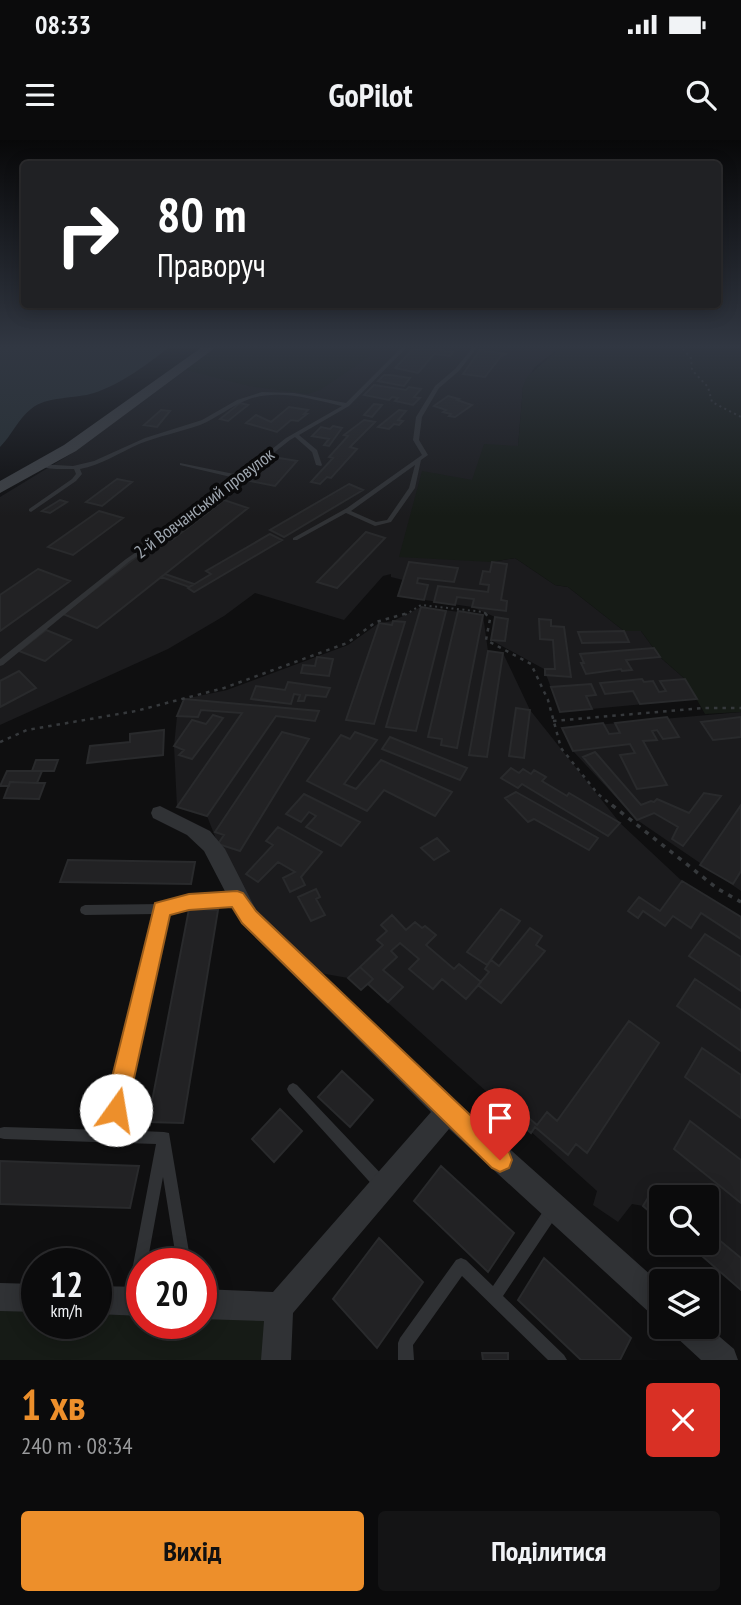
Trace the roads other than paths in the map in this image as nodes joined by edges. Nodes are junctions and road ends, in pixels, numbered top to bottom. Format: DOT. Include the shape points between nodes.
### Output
graph roads {
  1 [pos="134,402"];
  2 [pos="237,402"];
  3 [pos="328,402"];
  4 [pos="350,402"];
  5 [pos="428,402"];
  6 [pos="347,405"];
  7 [pos="295,435"];
  8 [pos="419,461"];
  9 [pos="182,464"];
  10 [pos="319,465"];
  11 [pos="40,466"];
  12 [pos="77,469"];
  13 [pos="240,477"];
  14 [pos="0,488"];
  15 [pos="31,510"];
  16 [pos="346,511"];
  17 [pos="295,539"];
  18 [pos="0,663"];
  19 [pos="160,813"];
  20 [pos="237,899"];
  21 [pos="162,909"];
  22 [pos="85,910"];
  23 [pos="293,1089"];
  24 [pos="448,1111"];
  25 [pos="4,1133"];
  26 [pos="110,1136"];
  27 [pos="164,1138"];
  28 [pos="383,1186"];
  29 [pos="553,1209"];
  30 [pos="147,1248"];
  31 [pos="181,1248"];
  32 [pos="649,1294"];
  33 [pos="0,1297"];
  34 [pos="494,1297"];
  35 [pos="21,1298"];
  36 [pos="217,1305"];
  37 [pos="279,1307"];
  38 [pos="700,1339"];
  39 [pos="276,1360"];
  40 [pos="406,1360"];
  41 [pos="559,1360"];
  42 [pos="723,1360"];
  1 -- 11 [label="street"];
  2 -- 12 [label="lane" via="201,422 135,443 106,460"];
  3 -- 6 [label="lane"];
  4 -- 6 [label="lane, 2-й Вовчанський провулок"];
  5 -- 8 [label="lane" via="419,417 416,440 425,455"];
  6 -- 7 [label="lane, 2-й Вовчанський провулок"];
  7 -- 10 [label="lane" via="315,451"];
  7 -- 13 [label="lane, 2-й Вовчанський провулок"];
  8 -- 16 [label="lane"];
  8 -- 16 [label="lane" via="412,488 389,521 374,524"];
  9 -- 13 [label="lane"];
  11 -- 12 [label="lane"];
  11 -- 14 [label="street"];
  12 -- 15 [label="lane" via="74,480"];
  13 -- 18 [label="lane, 2-й Вовчанський провулок"];
  16 -- 17 [label="lane"];
  19 -- 20 [label="street" via="202,835 222,861"];
  20 -- 21 [label="lane"];
  20 -- 24 [label="street" via="249,917"];
  21 -- 22 [label="lane"];
  21 -- 26 [label="lane"];
  23 -- 28 [label="lane"];
  24 -- 28 [label="street"];
  24 -- 29 [label="street"];
  25 -- 26 [label="lane"];
  26 -- 27 [label="lane"];
  27 -- 30 [label="lane"];
  27 -- 31 [label="lane"];
  28 -- 37 [label="street"];
  29 -- 32 [label="street"];
  29 -- 34 [label="lane"];
  33 -- 35 [label="street"];
  34 -- 40 [label="lane" via="461,1265 405,1343"];
  34 -- 41 [label="lane"];
  36 -- 37 [label="street"];
  37 -- 39 [label="street"];
  38 -- 42 [label="street"];
}
